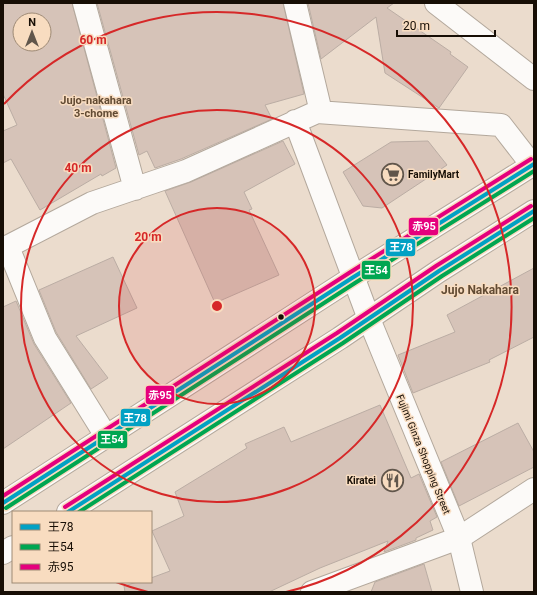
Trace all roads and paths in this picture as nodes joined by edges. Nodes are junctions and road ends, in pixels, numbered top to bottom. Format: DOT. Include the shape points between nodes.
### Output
graph roads {
  1 [pos="84,3"];
  2 [pos="295,3"];
  3 [pos="436,3"];
  4 [pos="534,79"];
  5 [pos="321,112"];
  6 [pos="295,121"];
  7 [pos="533,164"];
  8 [pos="135,189"];
  9 [pos="534,212"];
  10 [pos="6,248"];
  11 [pos="352,278"];
  12 [pos="369,319"];
  13 [pos="106,436"];
  14 [pos="534,489"];
  15 [pos="3,503"];
  16 [pos="70,511"];
  17 [pos="459,538"];
  18 [pos="12,548"];
  19 [pos="3,553"];
  20 [pos="312,592"];
  21 [pos="472,592"];
  1 -- 8 [label="street"];
  2 -- 5 [label="street"];
  3 -- 4 [label="street"];
  5 -- 6 [label="street"];
  5 -- 7 [label="street" via="501,125"];
  6 -- 8 [label="street" via="186,171"];
  6 -- 11 [label="street, Fujimi Ginza Shopping Street"];
  7 -- 11 [label="street"];
  8 -- 10 [label="street" via="92,203"];
  9 -- 12 [label="street" via="439,271"];
  10 -- 13 [label="street" via="45,338"];
  11 -- 12 [label="street, Fujimi Ginza Shopping Street"];
  11 -- 13 [label="street"];
  12 -- 16 [label="street"];
  12 -- 17 [label="street, Fujimi Ginza Shopping Street"];
  13 -- 15 [label="street"];
  14 -- 17 [label="street"];
  17 -- 20 [label="street"];
  17 -- 21 [label="street, Fujimi Ginza Shopping Street"];
  18 -- 19 [label="street"];
}
